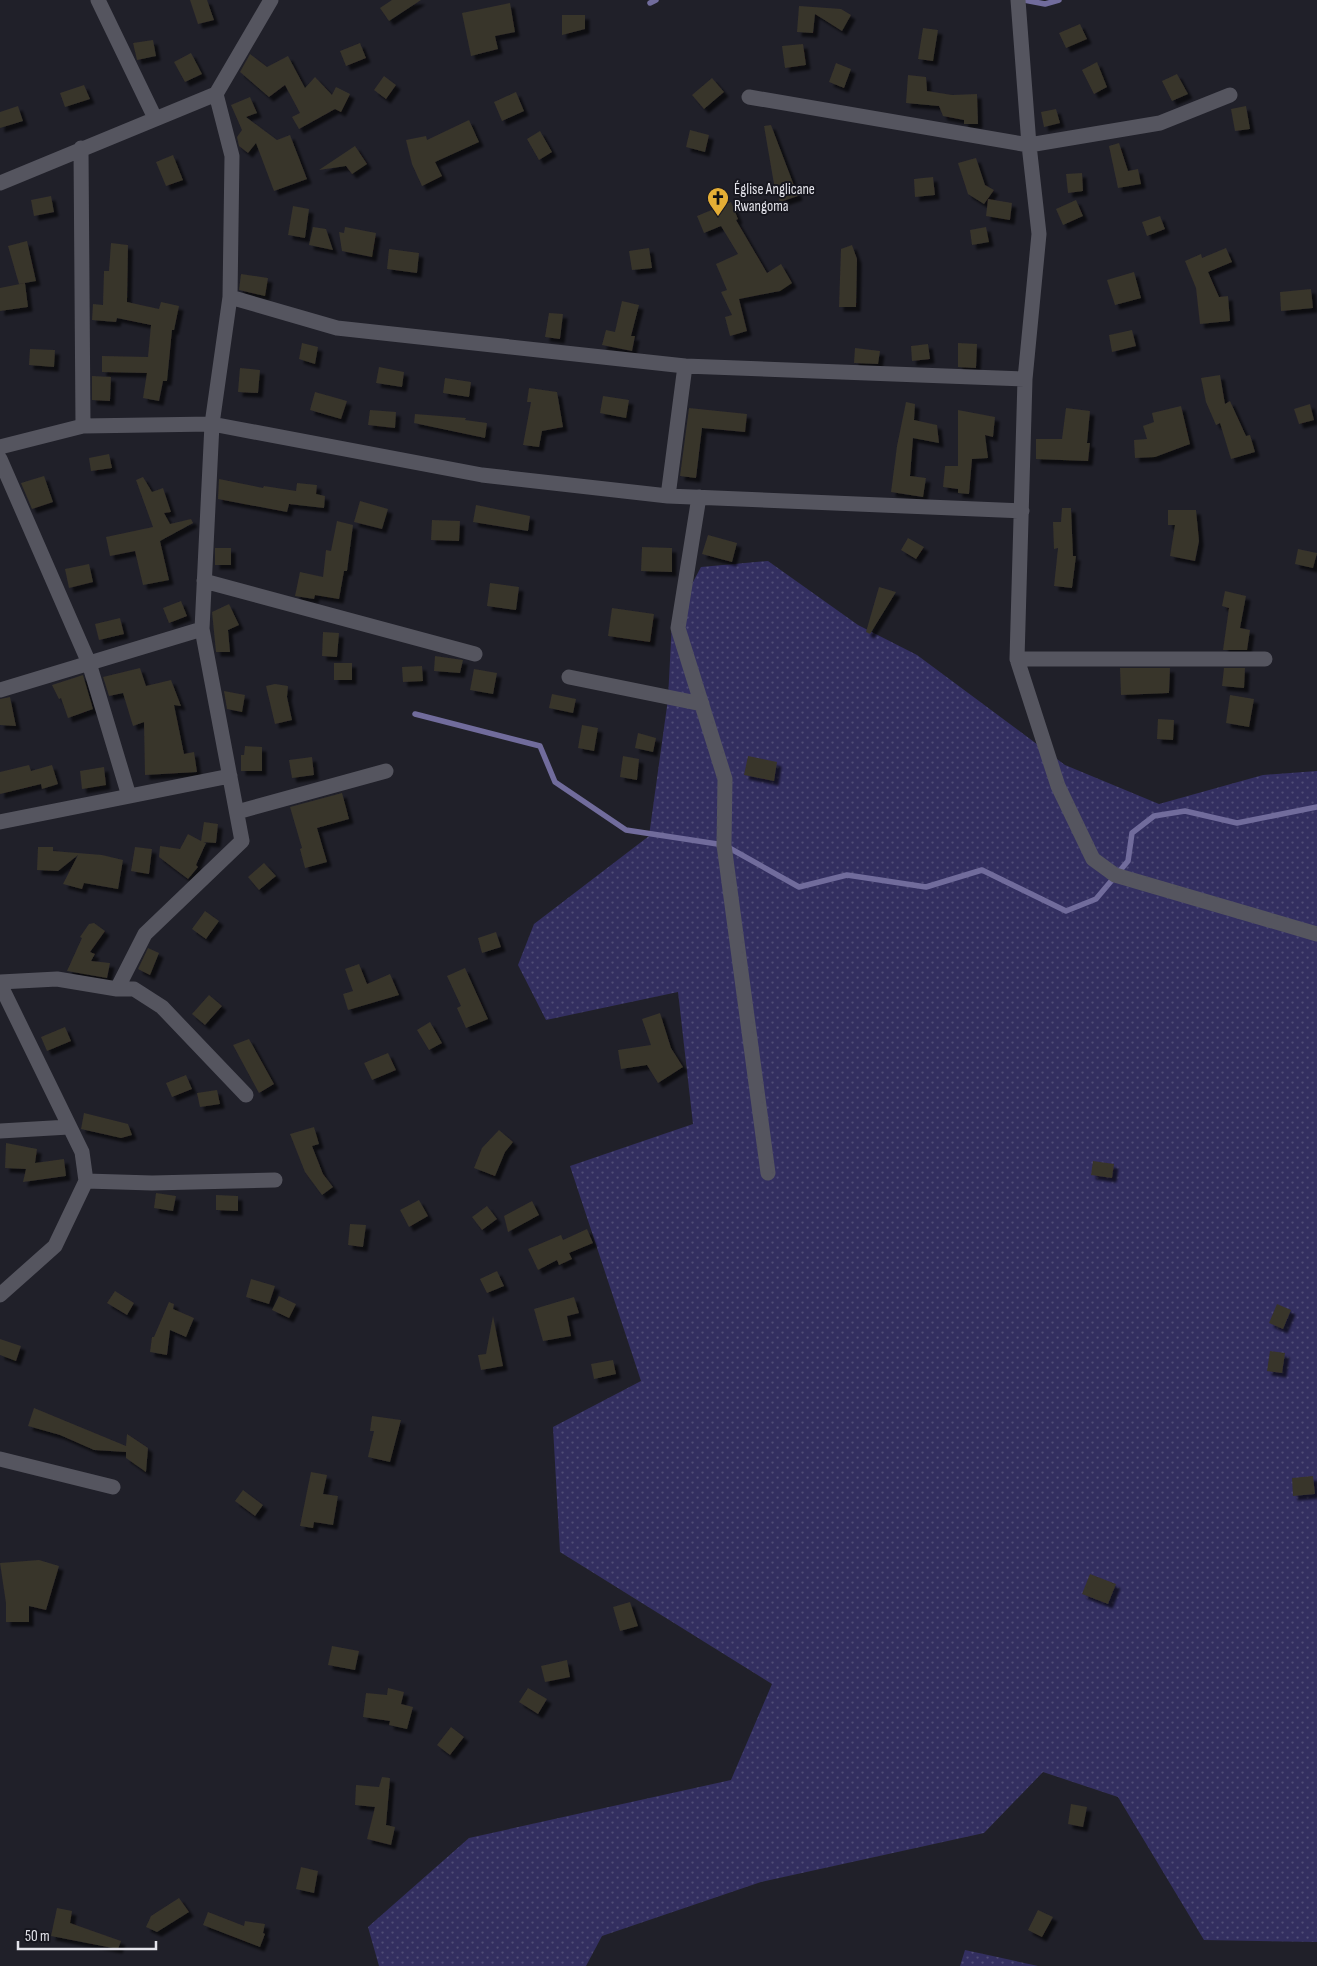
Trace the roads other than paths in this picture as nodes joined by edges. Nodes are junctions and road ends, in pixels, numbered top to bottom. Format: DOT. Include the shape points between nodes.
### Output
graph roads {
  1 [pos="98,0"];
  2 [pos="271,0"];
  3 [pos="1018,0"];
  4 [pos="216,94"];
  5 [pos="1230,95"];
  6 [pos="749,97"];
  7 [pos="155,118"];
  8 [pos="1029,144"];
  9 [pos="81,148"];
  10 [pos="0,184"];
  11 [pos="230,297"];
  12 [pos="685,366"];
  13 [pos="1025,380"];
  14 [pos="212,424"];
  15 [pos="83,426"];
  16 [pos="0,447"];
  17 [pos="0,459"];
  18 [pos="668,496"];
  19 [pos="699,497"];
  20 [pos="1022,511"];
  21 [pos="204,580"];
  22 [pos="202,629"];
  23 [pos="475,654"];
  24 [pos="1017,659"];
  25 [pos="1265,659"];
  26 [pos="89,663"];
  27 [pos="569,677"];
  28 [pos="0,690"];
  29 [pos="702,704"];
  30 [pos="386,771"];
  31 [pos="230,776"];
  32 [pos="129,796"];
  33 [pos="237,812"];
  34 [pos="0,822"];
  35 [pos="1317,934"];
  36 [pos="0,983"];
  37 [pos="117,989"];
  38 [pos="246,1095"];
  39 [pos="69,1127"];
  40 [pos="0,1131"];
  41 [pos="768,1173"];
  42 [pos="275,1180"];
  43 [pos="86,1181"];
  44 [pos="0,1295"];
  45 [pos="0,1459"];
  46 [pos="113,1487"];
  1 -- 7 [label="street"];
  2 -- 4 [label="street"];
  3 -- 8 [label="street"];
  4 -- 7 [label="street"];
  4 -- 11 [label="street" via="232,156"];
  5 -- 8 [label="street" via="1160,123"];
  6 -- 8 [label="street"];
  7 -- 9 [label="street"];
  8 -- 13 [label="street" via="1039,234"];
  9 -- 10 [label="street"];
  9 -- 15 [label="street"];
  11 -- 12 [label="street" via="337,328"];
  11 -- 14 [label="street"];
  12 -- 13 [label="street"];
  12 -- 18 [label="street"];
  13 -- 20 [label="street"];
  14 -- 15 [label="street"];
  14 -- 18 [label="street" via="482,475"];
  14 -- 21 [label="street"];
  15 -- 16 [label="street"];
  17 -- 26 [label="street"];
  18 -- 19 [label="street"];
  19 -- 20 [label="street"];
  19 -- 29 [label="street" via="678,628"];
  20 -- 24 [label="street"];
  21 -- 22 [label="street"];
  21 -- 23 [label="street"];
  22 -- 26 [label="street"];
  22 -- 31 [label="street"];
  24 -- 25 [label="street"];
  24 -- 35 [label="street" via="1058,786 1093,859 1115,875"];
  26 -- 28 [label="street"];
  26 -- 32 [label="street"];
  27 -- 29 [label="street"];
  29 -- 41 [label="street" via="725,780 724,844"];
  30 -- 33 [label="street"];
  31 -- 32 [label="street"];
  31 -- 33 [label="street"];
  32 -- 34 [label="street"];
  33 -- 37 [label="street" via="242,841 144,934"];
  36 -- 37 [label="street" via="57,979"];
  36 -- 39 [label="street"];
  37 -- 38 [label="street" via="134,989 162,1008"];
  39 -- 40 [label="street"];
  39 -- 43 [label="street" via="82,1152"];
  42 -- 43 [label="street"];
  43 -- 44 [label="street" via="55,1246"];
  45 -- 46 [label="street"];
}
